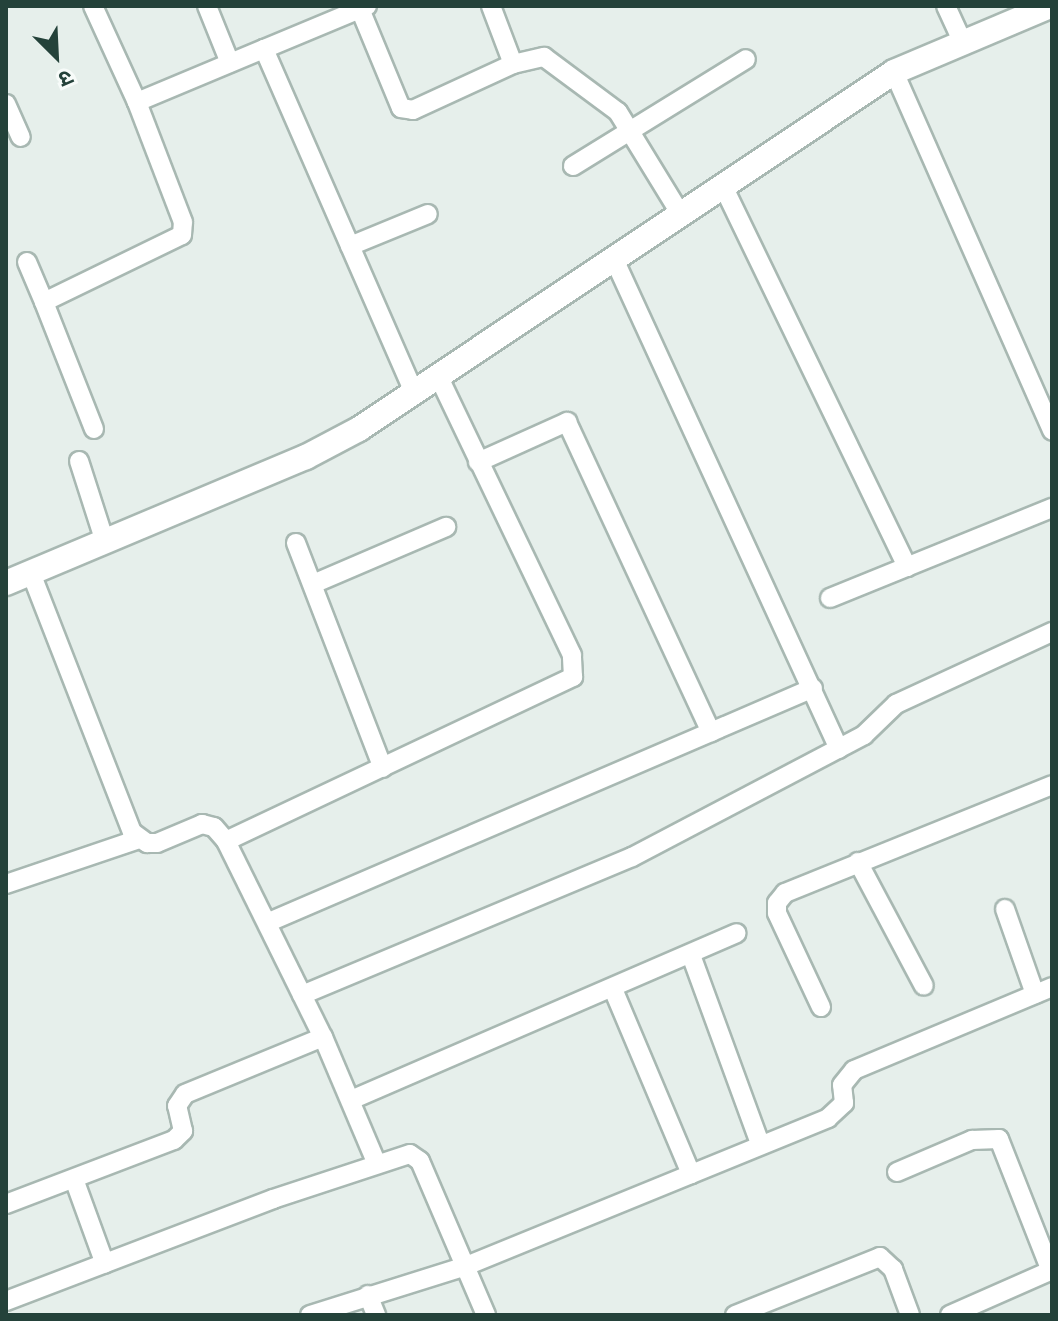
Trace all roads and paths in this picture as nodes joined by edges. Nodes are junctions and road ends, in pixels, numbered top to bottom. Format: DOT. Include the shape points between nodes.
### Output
graph roads {
  1 [pos="93,6"];
  2 [pos="207,6"];
  3 [pos="491,6"];
  4 [pos="946,6"];
  5 [pos="1050,6"];
  6 [pos="364,7"];
  7 [pos="963,43"];
  8 [pos="264,49"];
  9 [pos="746,59"];
  10 [pos="230,63"];
  11 [pos="513,64"];
  12 [pos="894,72"];
  13 [pos="137,102"];
  14 [pos="6,104"];
  15 [pos="633,130"];
  16 [pos="21,137"];
  17 [pos="573,166"];
  18 [pos="724,188"];
  19 [pos="428,214"];
  20 [pos="681,215"];
  21 [pos="350,246"];
  22 [pos="614,259"];
  23 [pos="27,262"];
  24 [pos="44,302"];
  25 [pos="439,378"];
  26 [pos="414,393"];
  27 [pos="94,429"];
  28 [pos="1052,431"];
  29 [pos="79,461"];
  30 [pos="478,462"];
  31 [pos="1052,508"];
  32 [pos="446,527"];
  33 [pos="105,542"];
  34 [pos="296,543"];
  35 [pos="907,567"];
  36 [pos="13,577"];
  37 [pos="313,584"];
  38 [pos="830,598"];
  39 [pos="1052,632"];
  40 [pos="813,688"];
  41 [pos="711,732"];
  42 [pos="839,749"];
  43 [pos="383,768"];
  44 [pos="1051,789"];
  45 [pos="139,839"];
  46 [pos="226,841"];
  47 [pos="858,862"];
  48 [pos="6,884"];
  49 [pos="1005,909"];
  50 [pos="269,922"];
  51 [pos="736,933"];
  52 [pos="691,955"];
  53 [pos="924,986"];
  54 [pos="613,989"];
  55 [pos="1044,991"];
  56 [pos="302,995"];
  57 [pos="821,1007"];
  58 [pos="323,1037"];
  59 [pos="351,1100"];
  60 [pos="760,1144"];
  61 [pos="376,1162"];
  62 [pos="897,1172"];
  63 [pos="691,1174"];
  64 [pos="74,1179"];
  65 [pos="6,1204"];
  66 [pos="105,1264"];
  67 [pos="466,1266"];
  68 [pos="1051,1270"];
  69 [pos="368,1295"];
  70 [pos="6,1301"];
  71 [pos="310,1315"];
  72 [pos="376,1315"];
  73 [pos="486,1315"];
  74 [pos="735,1315"];
  75 [pos="910,1315"];
  76 [pos="950,1315"];
  1 -- 13 [label="street"];
  2 -- 10 [label="street"];
  3 -- 11 [label="street"];
  4 -- 7 [label="street"];
  5 -- 7 [label="street"];
  6 -- 8 [label="street"];
  6 -- 11 [label="street" via="397,104 406,110"];
  7 -- 12 [label="street"];
  8 -- 10 [label="street"];
  8 -- 21 [label="street"];
  9 -- 15 [label="street"];
  10 -- 13 [label="street"];
  11 -- 15 [label="street" via="544,57 557,63"];
  12 -- 18 [label="street"];
  12 -- 28 [label="street"];
  13 -- 24 [label="street" via="183,222 182,235"];
  14 -- 16 [label="street"];
  15 -- 17 [label="street"];
  15 -- 20 [label="street"];
  18 -- 20 [label="street"];
  18 -- 35 [label="street"];
  19 -- 21 [label="street"];
  20 -- 22 [label="street"];
  21 -- 26 [label="street"];
  22 -- 25 [label="street"];
  22 -- 40 [label="street"];
  23 -- 24 [label="street"];
  24 -- 27 [label="street"];
  25 -- 26 [label="street"];
  25 -- 30 [label="street"];
  26 -- 33 [label="street" via="306,457"];
  29 -- 33 [label="street"];
  30 -- 41 [label="street" via="567,422"];
  30 -- 43 [label="street" via="572,655 573,677"];
  31 -- 35 [label="street"];
  32 -- 37 [label="street"];
  33 -- 36 [label="street"];
  34 -- 37 [label="street"];
  35 -- 38 [label="street"];
  36 -- 45 [label="street"];
  37 -- 43 [label="street"];
  39 -- 42 [label="street" via="896,704 864,735"];
  40 -- 41 [label="street"];
  40 -- 42 [label="street"];
  41 -- 50 [label="street"];
  42 -- 56 [label="street" via="632,857"];
  43 -- 46 [label="street"];
  44 -- 47 [label="street"];
  45 -- 46 [label="street" via="157,843 202,824 214,827"];
  45 -- 48 [label="street"];
  46 -- 50 [label="street"];
  47 -- 53 [label="street"];
  47 -- 57 [label="street" via="785,893 777,903"];
  49 -- 55 [label="street"];
  50 -- 56 [label="street"];
  51 -- 52 [label="street"];
  52 -- 54 [label="street"];
  52 -- 60 [label="street"];
  54 -- 59 [label="street"];
  54 -- 63 [label="street"];
  55 -- 60 [label="street" via="854,1070 842,1085 844,1103 838,1112"];
  56 -- 58 [label="street"];
  58 -- 59 [label="street"];
  58 -- 64 [label="street" via="185,1094 177,1106 180,1136"];
  59 -- 61 [label="street"];
  60 -- 63 [label="street"];
  61 -- 66 [label="street"];
  61 -- 67 [label="street" via="410,1154 420,1161"];
  62 -- 68 [label="street" via="972,1140 999,1139"];
  63 -- 67 [label="street"];
  64 -- 65 [label="street"];
  64 -- 66 [label="street"];
  66 -- 70 [label="street"];
  67 -- 69 [label="street"];
  67 -- 73 [label="street"];
  68 -- 76 [label="street"];
  69 -- 71 [label="street"];
  69 -- 72 [label="street"];
  74 -- 75 [label="street" via="880,1257 893,1269"];
}
